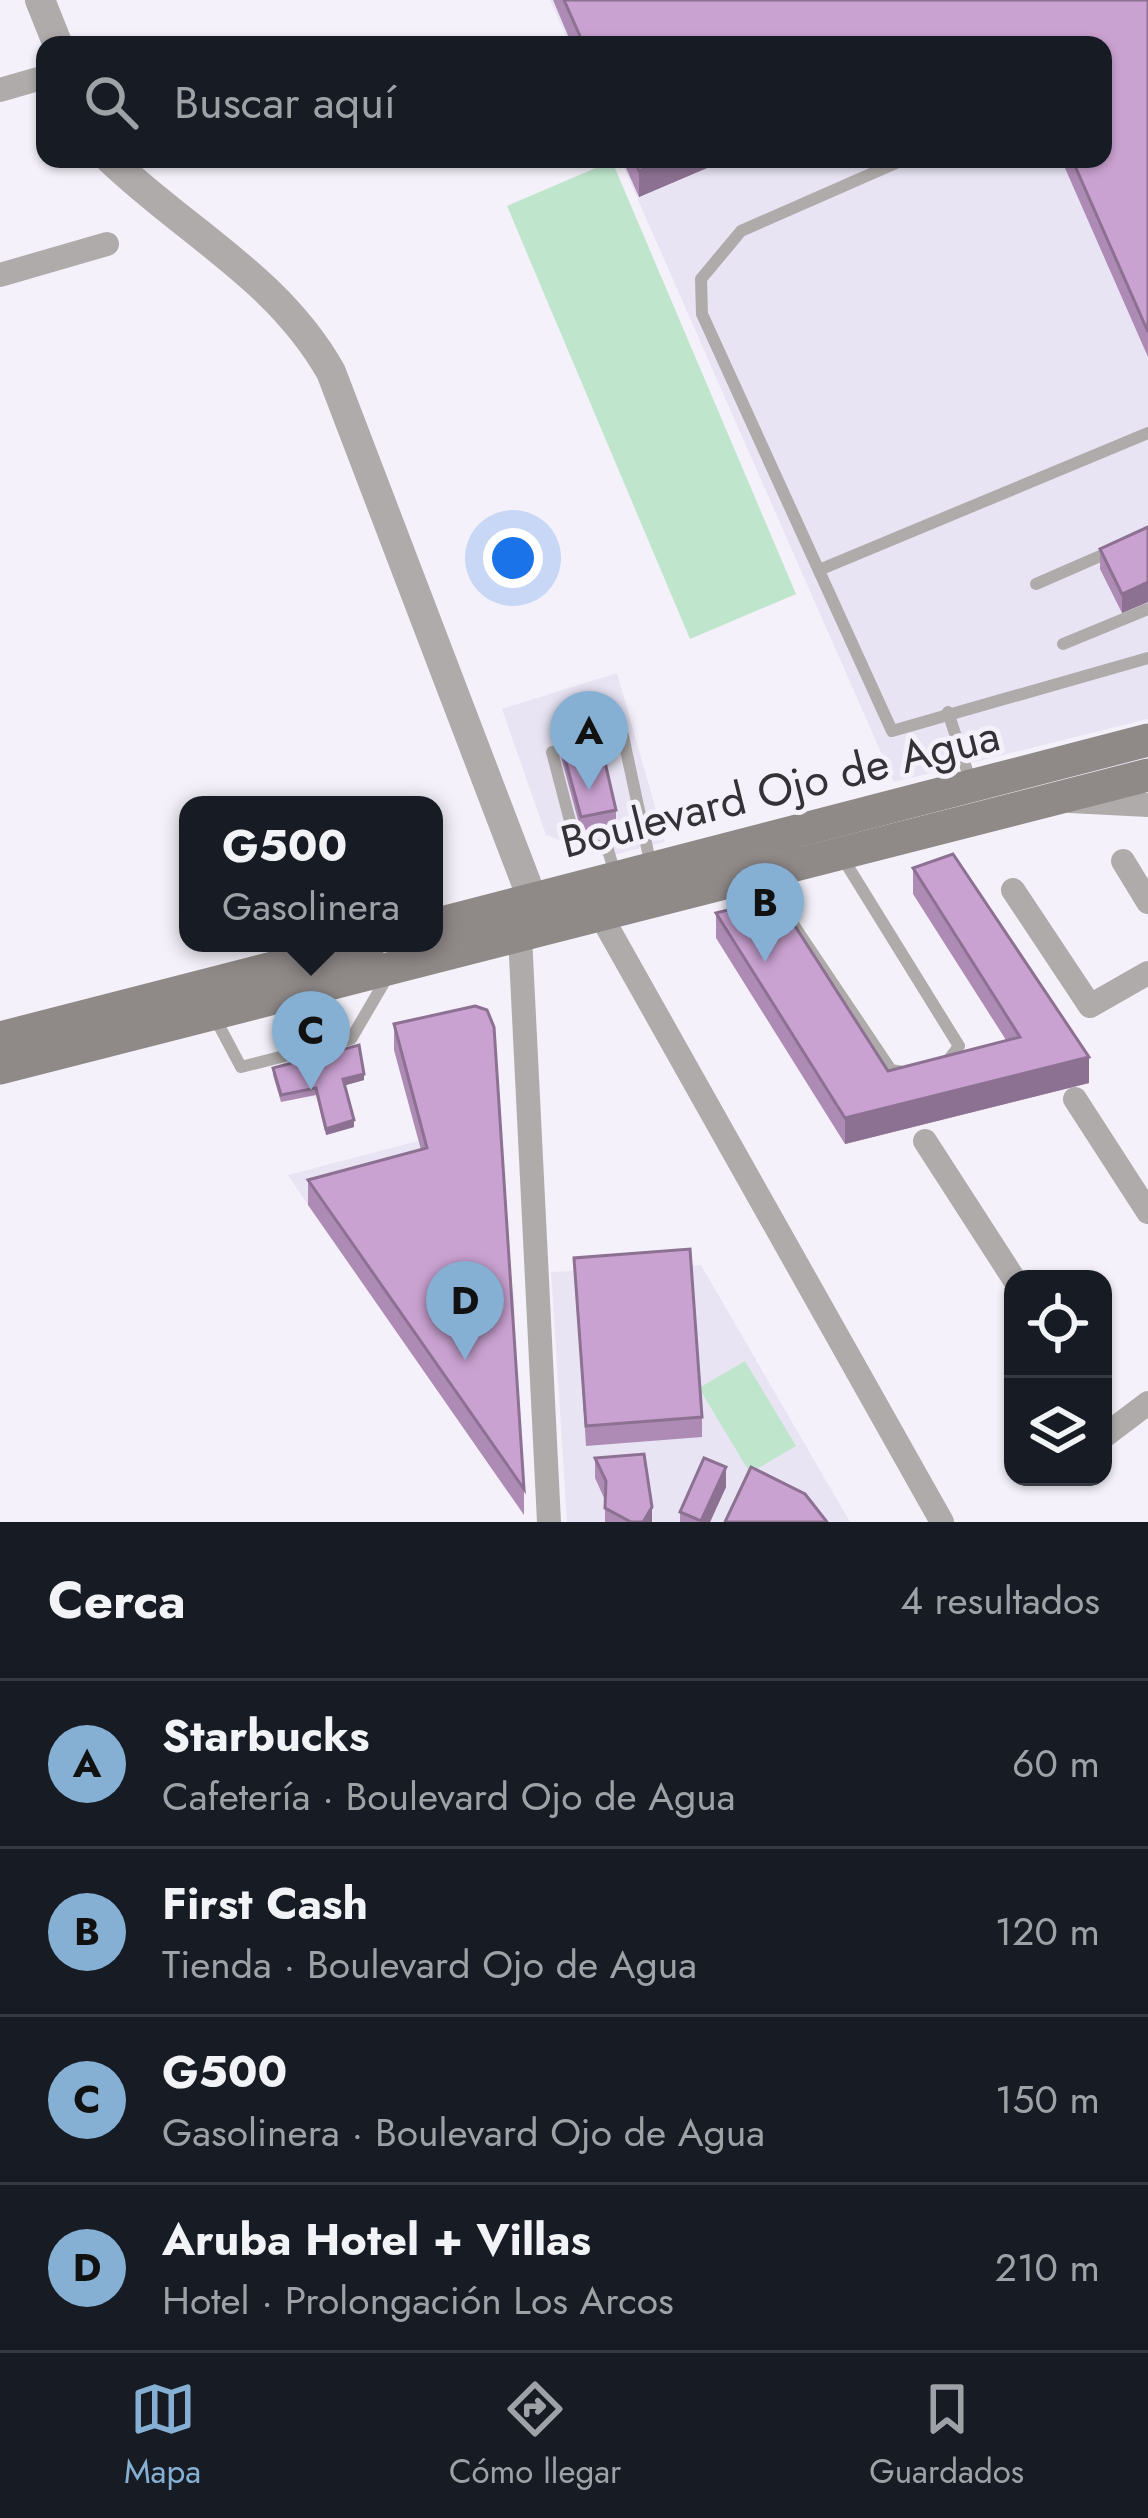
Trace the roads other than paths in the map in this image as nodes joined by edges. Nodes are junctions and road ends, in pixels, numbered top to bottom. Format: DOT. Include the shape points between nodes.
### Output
graph roads {
  1 [pos="40,0"];
  2 [pos="54,36"];
  3 [pos="36,81"];
  4 [pos="0,90"];
  5 [pos="121,168"];
  6 [pos="884,168"];
  7 [pos="107,244"];
  8 [pos="0,275"];
  9 [pos="1148,433"];
  10 [pos="1129,543"];
  11 [pos="819,570"];
  12 [pos="1036,584"];
  13 [pos="1148,608"];
  14 [pos="1063,644"];
  15 [pos="1148,658"];
  16 [pos="948,712"];
  17 [pos="1148,740"];
  18 [pos="1148,775"];
  19 [pos="1050,800"];
  20 [pos="977,802"];
  21 [pos="1148,805"];
  22 [pos="842,857"];
  23 [pos="1123,861"];
  24 [pos="651,868"];
  25 [pos="616,877"];
  26 [pos="761,878"];
  27 [pos="1013,890"];
  28 [pos="532,898"];
  29 [pos="1148,902"];
  30 [pos="602,916"];
  31 [pos="443,923"];
  32 [pos="520,936"];
  33 [pos="443,947"];
  34 [pos="381,955"];
  35 [pos="1148,973"];
  36 [pos="211,1002"];
  37 [pos="0,1038"];
  38 [pos="934,1065"];
  39 [pos="0,1068"];
  40 [pos="918,1068"];
  41 [pos="1075,1099"];
  42 [pos="925,1141"];
  43 [pos="1148,1212"];
  44 [pos="1008,1270"];
  45 [pos="1148,1403"];
  46 [pos="1112,1424"];
  47 [pos="549,1522"];
  48 [pos="942,1522"];
  1 -- 2 [label="street"];
  3 -- 4 [label="street"];
  5 -- 28 [label="street" via="273,291 308,331 331,372"];
  6 -- 11 [label="lane" via="741,231 701,279 702,314"];
  7 -- 8 [label="street"];
  9 -- 11 [label="lane"];
  10 -- 12 [label="lane"];
  11 -- 16 [label="lane" via="892,731"];
  13 -- 14 [label="lane"];
  15 -- 16 [label="lane"];
  16 -- 20 [label="lane"];
  17 -- 20 [label="main road, Boulevard Ojo de Agua"];
  18 -- 19 [label="main road, Boulevard Ojo de Agua"];
  19 -- 20 [label="main road, Boulevard Ojo de Agua"];
  19 -- 21 [label="street"];
  20 -- 22 [label="main road, Boulevard Ojo de Agua"];
  20 -- 24 [label="main road, Boulevard Ojo de Agua"];
  22 -- 26 [label="main road, Boulevard Ojo de Agua"];
  22 -- 38 [label="lane" via="958,1046 950,1061"];
  23 -- 29 [label="street"];
  24 -- 25 [label="main road, Boulevard Ojo de Agua"];
  24 -- 25 [label="lane" via="623,736 552,752 574,836 608,850"];
  25 -- 28 [label="main road, Boulevard Ojo de Agua"];
  26 -- 30 [label="main road, Boulevard Ojo de Agua"];
  26 -- 40 [label="lane" via="891,1070"];
  27 -- 35 [label="street" via="1090,1006"];
  28 -- 31 [label="main road, Boulevard Ojo de Agua"];
  28 -- 32 [label="street"];
  30 -- 32 [label="main road, Boulevard Ojo de Agua"];
  30 -- 48 [label="street"];
  32 -- 33 [label="main road, Boulevard Ojo de Agua"];
  32 -- 47 [label="street"];
  34 -- 36 [label="main road, Boulevard Ojo de Agua"];
  34 -- 36 [label="lane" via="351,1039 242,1067"];
  36 -- 37 [label="main road, Boulevard Ojo de Agua"];
  36 -- 39 [label="main road, Boulevard Ojo de Agua"];
  41 -- 43 [label="street"];
  42 -- 44 [label="street"];
  45 -- 46 [label="street"];
}
